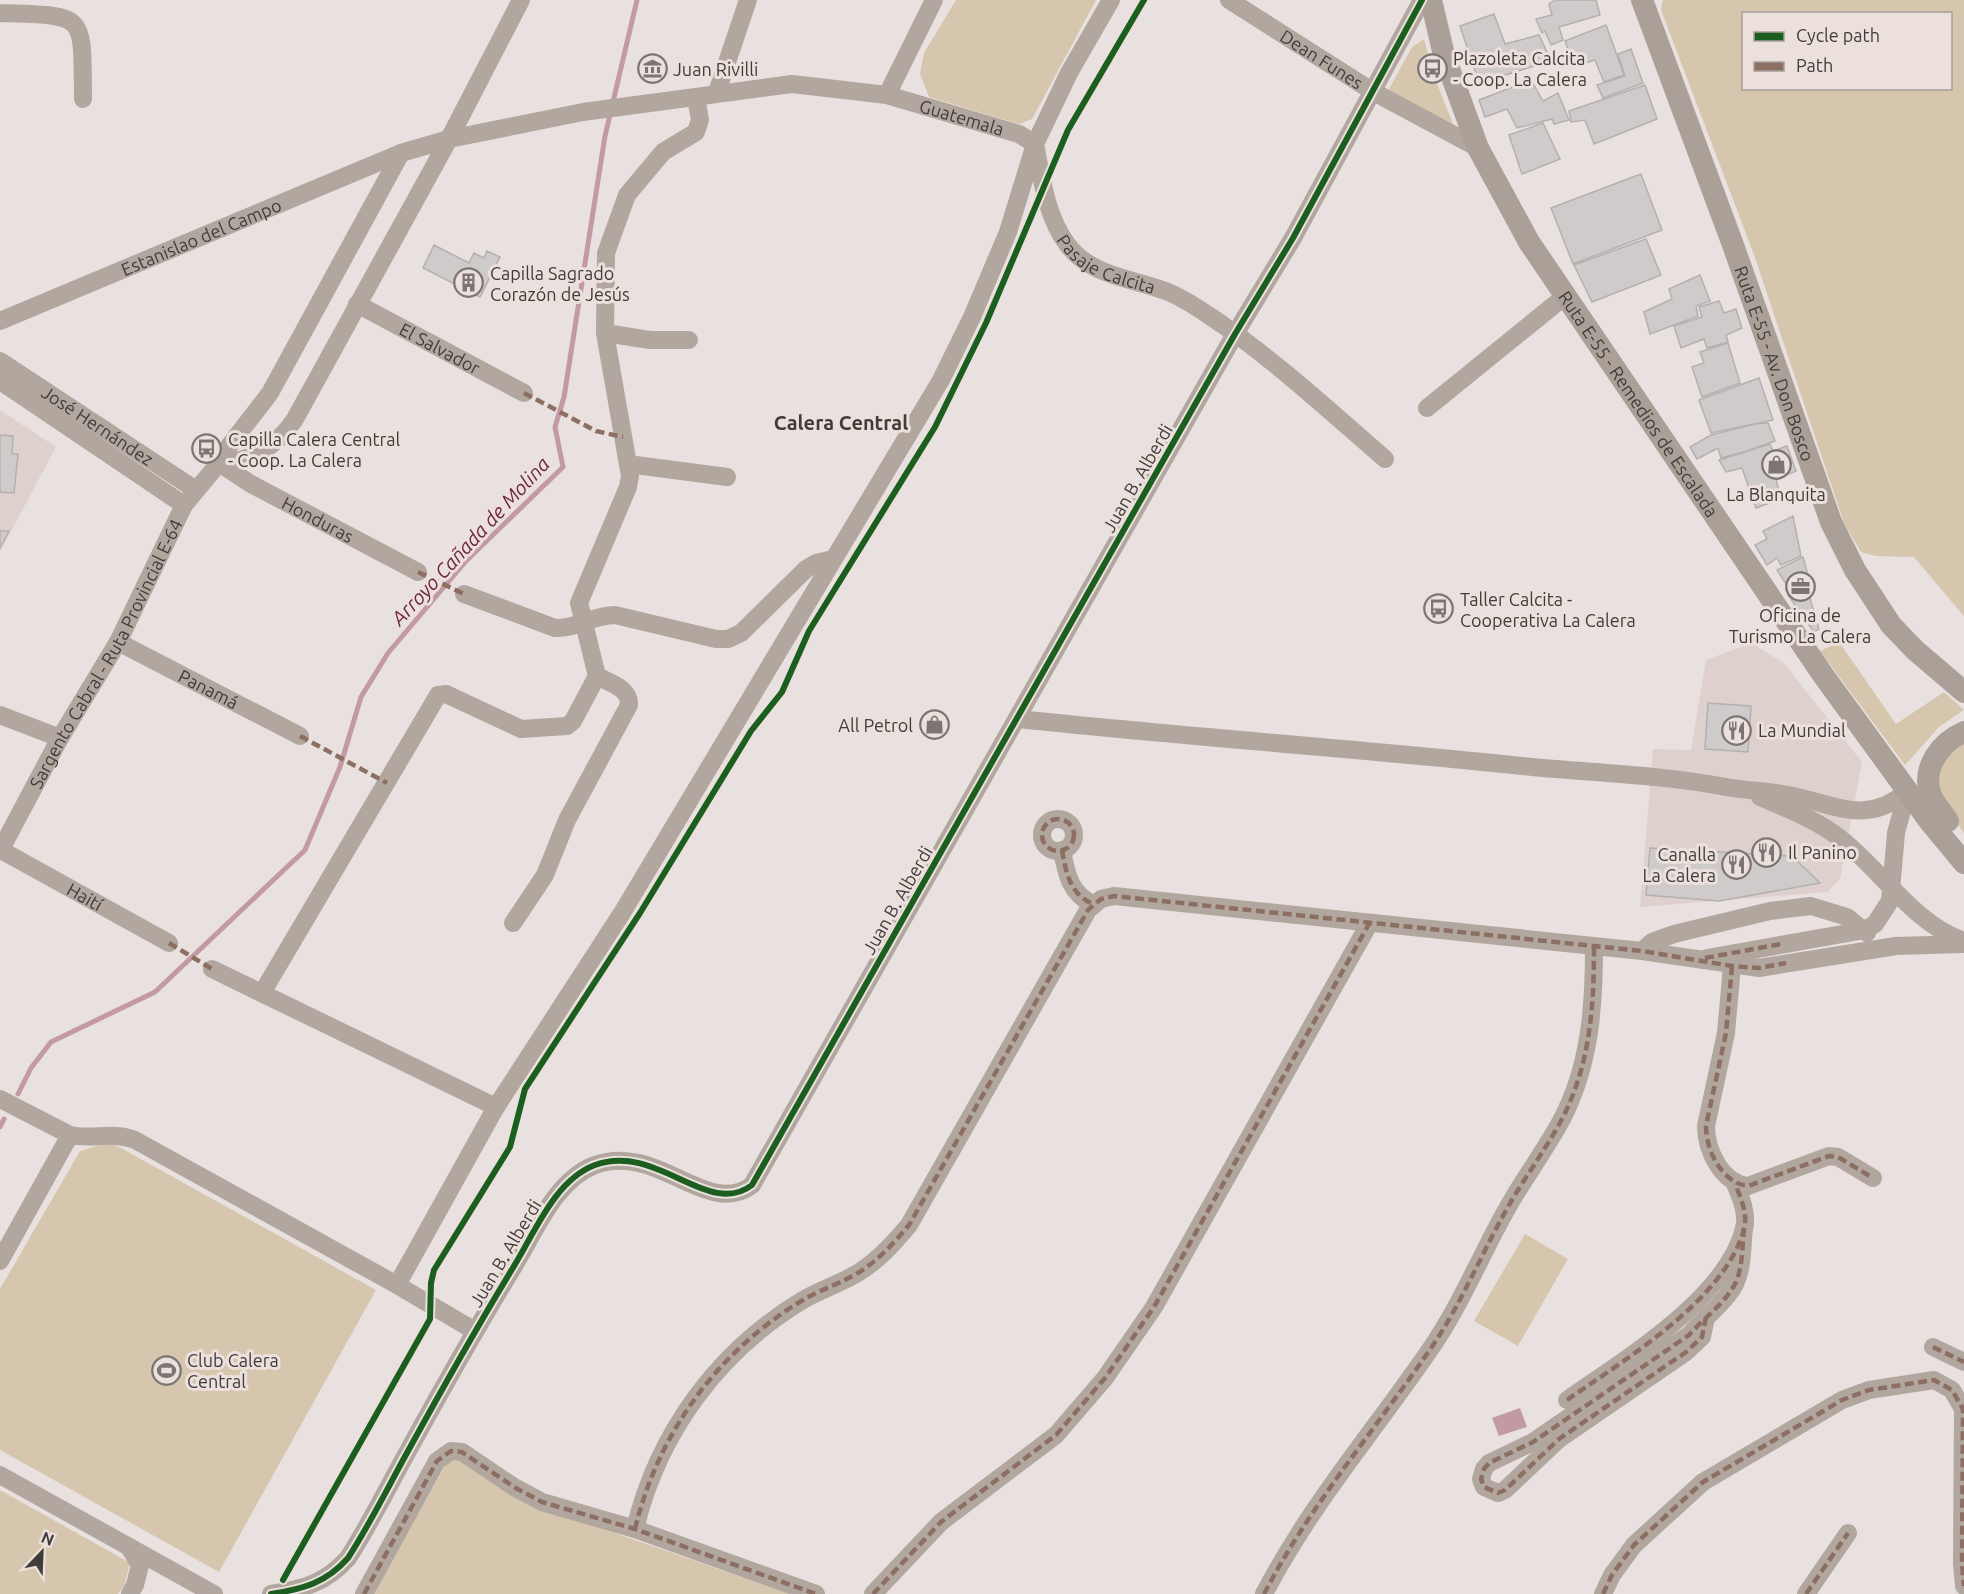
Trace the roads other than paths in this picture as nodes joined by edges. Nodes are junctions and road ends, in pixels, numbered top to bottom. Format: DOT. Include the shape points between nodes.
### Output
graph roads {
  1 [pos="521,0"];
  2 [pos="748,0"];
  3 [pos="934,0"];
  4 [pos="1111,0"];
  5 [pos="1229,0"];
  6 [pos="1422,0"];
  7 [pos="1431,0"];
  8 [pos="1646,5"];
  9 [pos="0,13"];
  10 [pos="717,92"];
  11 [pos="1372,92"];
  12 [pos="887,95"];
  13 [pos="696,97"];
  14 [pos="83,99"];
  15 [pos="627,106"];
  16 [pos="449,139"];
  17 [pos="1035,144"];
  18 [pos="1478,148"];
  19 [pos="401,153"];
  20 [pos="1564,297"];
  21 [pos="357,304"];
  22 [pos="0,321"];
  23 [pos="606,333"];
  24 [pos="1235,334"];
  25 [pos="689,340"];
  26 [pos="0,361"];
  27 [pos="0,381"];
  28 [pos="524,393"];
  29 [pos="1428,408"];
  30 [pos="1385,459"];
  31 [pos="219,463"];
  32 [pos="628,464"];
  33 [pos="727,477"];
  34 [pos="196,490"];
  35 [pos="184,505"];
  36 [pos="833,559"];
  37 [pos="418,572"];
  38 [pos="464,594"];
  39 [pos="583,623"];
  40 [pos="118,642"];
  41 [pos="597,676"];
  42 [pos="1964,692"];
  43 [pos="0,715"];
  44 [pos="1018,719"];
  45 [pos="1964,732"];
  46 [pos="300,736"];
  47 [pos="60,738"];
  48 [pos="1940,748"];
  49 [pos="1904,785"];
  50 [pos="1745,790"];
  51 [pos="1062,850"];
  52 [pos="0,851"];
  53 [pos="1960,858"];
  54 [pos="1891,887"];
  55 [pos="1093,904"];
  56 [pos="513,923"];
  57 [pos="1369,924"];
  58 [pos="1865,930"];
  59 [pos="1964,942"];
  60 [pos="169,943"];
  61 [pos="1594,948"];
  62 [pos="1878,949"];
  63 [pos="1642,951"];
  64 [pos="1699,960"];
  65 [pos="1732,966"];
  66 [pos="212,969"];
  67 [pos="262,993"];
  68 [pos="0,1099"];
  69 [pos="496,1107"];
  70 [pos="70,1135"];
  71 [pos="1873,1178"];
  72 [pos="1735,1184"];
  73 [pos="1744,1228"];
  74 [pos="0,1261"];
  75 [pos="397,1285"];
  76 [pos="1706,1317"];
  77 [pos="475,1331"];
  78 [pos="1933,1347"];
  79 [pos="1964,1362"];
  80 [pos="1567,1400"];
  81 [pos="0,1475"];
  82 [pos="1964,1481"];
  83 [pos="635,1529"];
  84 [pos="1848,1533"];
  85 [pos="129,1547"];
  86 [pos="1964,1586"];
  87 [pos="130,1594"];
  88 [pos="214,1594"];
  89 [pos="271,1594"];
  90 [pos="364,1594"];
  91 [pos="816,1594"];
  92 [pos="873,1594"];
  93 [pos="1265,1594"];
  94 [pos="1603,1594"];
  95 [pos="1806,1594"];
  1 -- 16 [label="street"];
  2 -- 10 [label="street"];
  3 -- 12 [label="street"];
  4 -- 17 [label="street" via="1069,73"];
  5 -- 11 [label="street, Dean Funes"];
  6 -- 11 [label="street, Juan B. Alberdi"];
  7 -- 18 [label="main road, Ruta E-55 - Remedios de Escalada" via="1444,54"];
  8 -- 42 [label="main road, Ruta E-55 - Av. Don Bosco" via="1834,530 1891,625"];
  9 -- 14 [label="street" via="55,15 73,22 82,42"];
  10 -- 12 [label="street, Guatemala" via="792,84"];
  10 -- 13 [label="street, Guatemala"];
  11 -- 18 [label="street, Dean Funes"];
  11 -- 24 [label="street, Juan B. Alberdi" via="1293,238"];
  12 -- 17 [label="street, Guatemala" via="1019,134"];
  13 -- 15 [label="street, Guatemala"];
  13 -- 23 [label="street" via="700,120 696,132 655,160 627,195 616,221 603,273"];
  15 -- 16 [label="street, Estanislao del Campo"];
  16 -- 19 [label="street, Estanislao del Campo"];
  16 -- 21 [label="street"];
  17 -- 24 [label="street, Pasaje Calcita" via="1044,190 1057,225 1081,259 1116,277 1179,297"];
  17 -- 36 [label="street" via="1008,232 956,349 916,426"];
  18 -- 20 [label="main road, Ruta E-55 - Remedios de Escalada"];
  19 -- 22 [label="street, Estanislao del Campo"];
  19 -- 31 [label="street, Sargento Cabral - Ruta Provincial E-64" via="270,393"];
  20 -- 29 [label="street"];
  20 -- 49 [label="main road, Ruta E-55 - Remedios de Escalada" via="1823,675"];
  21 -- 28 [label="street, El Salvador"];
  21 -- 31 [label="street" via="283,436 256,455 239,462"];
  23 -- 25 [label="street" via="651,340"];
  23 -- 32 [label="street"];
  24 -- 30 [label="street, Pasaje Calcita" via="1264,354"];
  24 -- 44 [label="street, Juan B. Alberdi"];
  26 -- 34 [label="street, José Hernández"];
  27 -- 35 [label="street, José Hernández"];
  31 -- 34 [label="street, Sargento Cabral - Ruta Provincial E-64"];
  31 -- 37 [label="street, Honduras" via="251,484"];
  32 -- 33 [label="street"];
  32 -- 39 [label="street" via="628,487 579,603"];
  34 -- 35 [label="street, Sargento Cabral - Ruta Provincial E-64"];
  35 -- 40 [label="street, Sargento Cabral - Ruta Provincial E-64"];
  36 -- 39 [label="street" via="806,569 741,633 728,639 615,615 601,615"];
  36 -- 69 [label="street" via="622,913"];
  38 -- 39 [label="street" via="555,628"];
  39 -- 41 [label="street"];
  40 -- 46 [label="street, Panamá"];
  40 -- 47 [label="street, Sargento Cabral - Ruta Provincial E-64"];
  41 -- 56 [label="street" via="626,692 629,705 567,820 545,875"];
  41 -- 67 [label="street" via="567,726 521,729 446,694 438,695"];
  43 -- 47 [label="street"];
  44 -- 50 [label="street" via="1194,738 1337,747"];
  44 -- 77 [label="street, Juan B. Alberdi" via="752,1185 733,1195 719,1195 643,1162 608,1161 592,1166 577,1175 550,1205"];
  45 -- 48 [label="main road"];
  47 -- 52 [label="street, Sargento Cabral - Ruta Provincial E-64"];
  48 -- 49 [label="main road"];
  48 -- 53 [label="main road" via="1930,773 1929,791 1951,824"];
  49 -- 50 [label="street" via="1893,803 1864,812 1792,795"];
  49 -- 53 [label="main road, Ruta E-55 - Remedios de Escalada"];
  49 -- 54 [label="street"];
  50 -- 54 [label="street" via="1814,821 1857,853"];
  51 -- 55 [label="street" via="1074,890"];
  52 -- 60 [label="street, Haití"];
  54 -- 58 [label="street" via="1887,910"];
  54 -- 59 [label="street" via="1941,930"];
  55 -- 57 [label="street" via="1114,896"];
  55 -- 83 [label="street" via="909,1225 878,1258 857,1273 767,1324 707,1381 666,1444"];
  57 -- 61 [label="street"];
  57 -- 92 [label="street" via="1154,1307 1112,1369 1056,1435 941,1522"];
  58 -- 62 [label="street"];
  58 -- 63 [label="street" via="1825,908 1791,907 1667,936"];
  58 -- 64 [label="street"];
  59 -- 62 [label="street"];
  61 -- 63 [label="street"];
  61 -- 93 [label="street" via="1590,1036 1562,1120 1512,1200 1436,1340 1276,1570"];
  62 -- 65 [label="street" via="1759,968"];
  63 -- 64 [label="street"];
  64 -- 65 [label="street"];
  65 -- 72 [label="street" via="1726,1033 1706,1138 1713,1155"];
  66 -- 67 [label="street"];
  67 -- 69 [label="street"];
  68 -- 70 [label="street"];
  69 -- 75 [label="street"];
  70 -- 74 [label="street"];
  70 -- 75 [label="street" via="113,1135 135,1140"];
  71 -- 72 [label="street" via="1838,1157 1828,1156 1748,1186"];
  72 -- 73 [label="street" via="1743,1204"];
  73 -- 76 [label="street" via="1734,1287"];
  73 -- 80 [label="street" via="1727,1268 1678,1318"];
  75 -- 77 [label="street"];
  76 -- 76 [label="street" via="1673,1346 1533,1442 1489,1463 1481,1479 1484,1487 1498,1493 1505,1490 1559,1439 1686,1352 1702,1337"];
  77 -- 89 [label="street, Juan B. Alberdi" via="348,1558 316,1585"];
  78 -- 79 [label="street"];
  81 -- 85 [label="street"];
  82 -- 86 [label="street"];
  82 -- 94 [label="street" via="1963,1409 1952,1390 1934,1380 1924,1380 1869,1390 1809,1418 1702,1482 1634,1545"];
  83 -- 90 [label="street" via="542,1502 462,1452 451,1451 437,1461"];
  83 -- 91 [label="street"];
  84 -- 95 [label="street"];
  85 -- 87 [label="street" via="140,1565"];
  85 -- 88 [label="street"];
}
